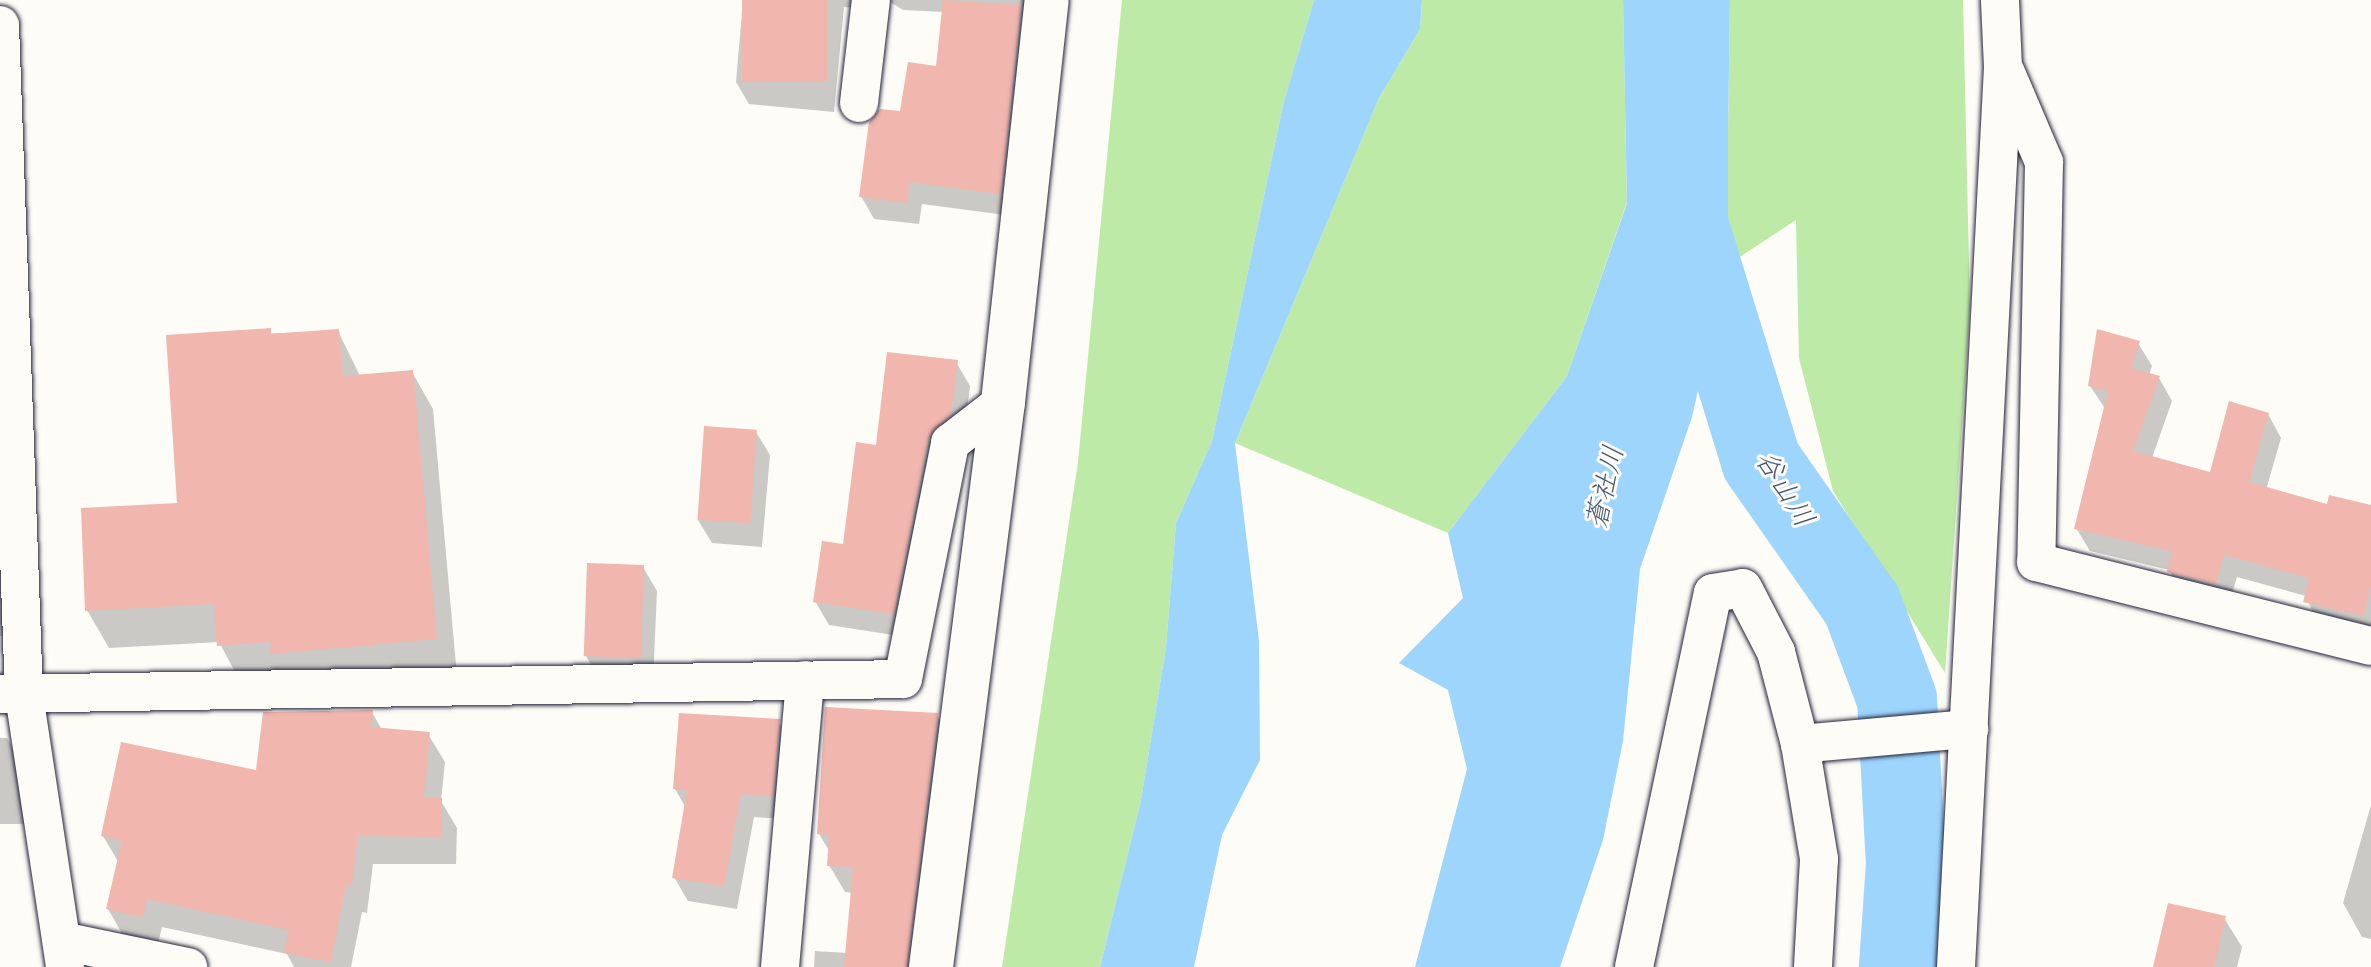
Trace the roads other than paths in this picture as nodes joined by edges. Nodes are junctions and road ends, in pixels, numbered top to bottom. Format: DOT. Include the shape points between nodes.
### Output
graph roads {
  1 [pos="871,0"];
  2 [pos="1047,0"];
  3 [pos="2000,0"];
  4 [pos="0,25"];
  5 [pos="2003,67"];
  6 [pos="859,103"];
  7 [pos="2,116"];
  8 [pos="1003,402"];
  9 [pos="2371,646"];
  10 [pos="805,680"];
  11 [pos="12,694"];
  12 [pos="1967,728"];
  13 [pos="1800,744"];
  14 [pos="64,954"];
  15 [pos="188,967"];
  16 [pos="780,967"];
  17 [pos="931,967"];
  18 [pos="1634,967"];
  19 [pos="1813,967"];
  20 [pos="1956,967"];
  1 -- 6 [label="street"];
  2 -- 8 [label="street"];
  3 -- 5 [label="street"];
  4 -- 7 [label="street"];
  5 -- 9 [label="street" via="2044,162 2036,562"];
  5 -- 12 [label="street"];
  7 -- 11 [label="street"];
  8 -- 10 [label="street" via="950,443 903,679"];
  8 -- 17 [label="street"];
  10 -- 11 [label="street"];
  10 -- 16 [label="street"];
  11 -- 14 [label="street"];
  12 -- 13 [label="street"];
  12 -- 20 [label="street"];
  13 -- 18 [label="street" via="1776,652 1743,588 1713,593"];
  13 -- 19 [label="street" via="1819,859"];
  14 -- 15 [label="street"];
}
